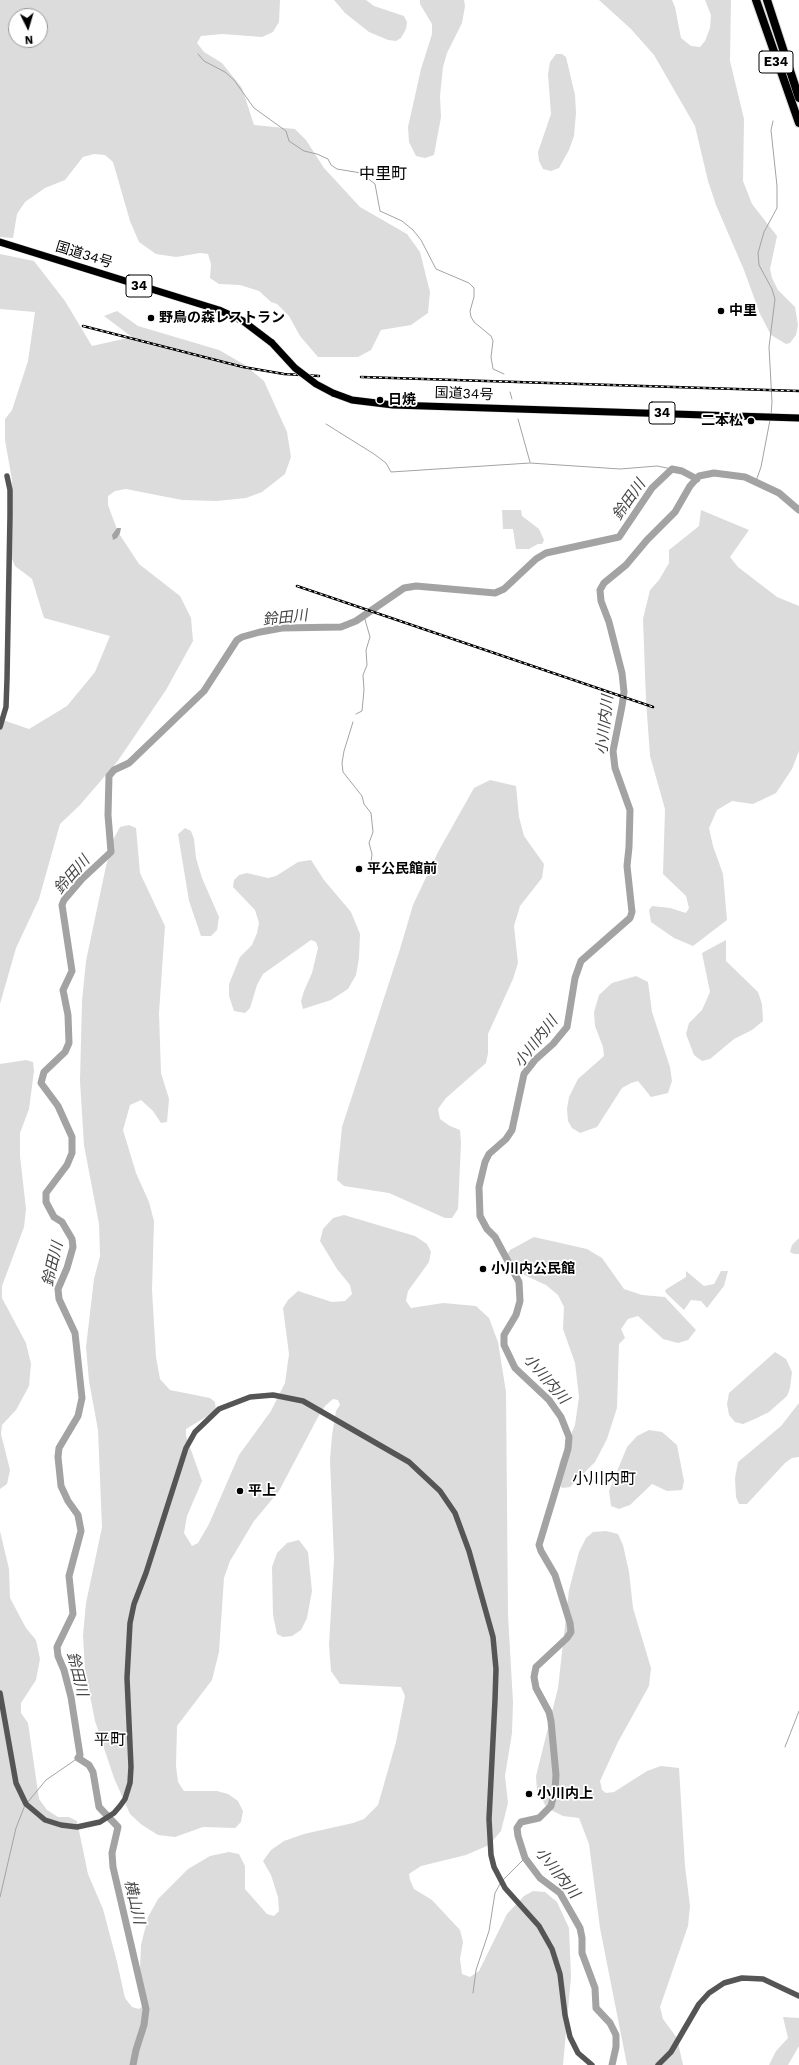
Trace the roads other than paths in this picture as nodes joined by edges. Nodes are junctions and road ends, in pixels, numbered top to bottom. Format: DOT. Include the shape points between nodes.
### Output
graph roads {
  1 [pos="756,0"];
  2 [pos="767,0"];
  3 [pos="799,98"];
  4 [pos="799,123"];
  5 [pos="0,242"];
  6 [pos="799,418"];
  7 [pos="8,476"];
  8 [pos="0,727"];
  9 [pos="0,1693"];
  10 [pos="799,1996"];
  11 [pos="592,2065"];
  12 [pos="658,2065"];
  1 -- 4 [label="highway, E34"];
  2 -- 3 [label="highway, E34"];
  5 -- 6 [label="highway, 国道34号 / 34, bridge" via="219,310 243,321 272,343 295,368 316,384 352,400 393,405"];
  7 -- 8 [label="street" via="10,516 7,679 6,707"];
  9 -- 11 [label="street" via="18,1790 31,1810 45,1820 61,1825 77,1827 100,1822 114,1813 125,1799 131,1774 127,1678 130,1623 186,1448 195,1432 219,1409 250,1397 266,1395 303,1401 409,1462 440,1491 455,1513 469,1551 493,1637 496,1669 489,1819 491,1855 499,1878 512,1897 539,1926 552,1949 560,1974 564,2015 570,2037 578,2053"];
  10 -- 12 [label="street" via="763,1979 742,1978 724,1983 699,2004 671,2052"];
}
